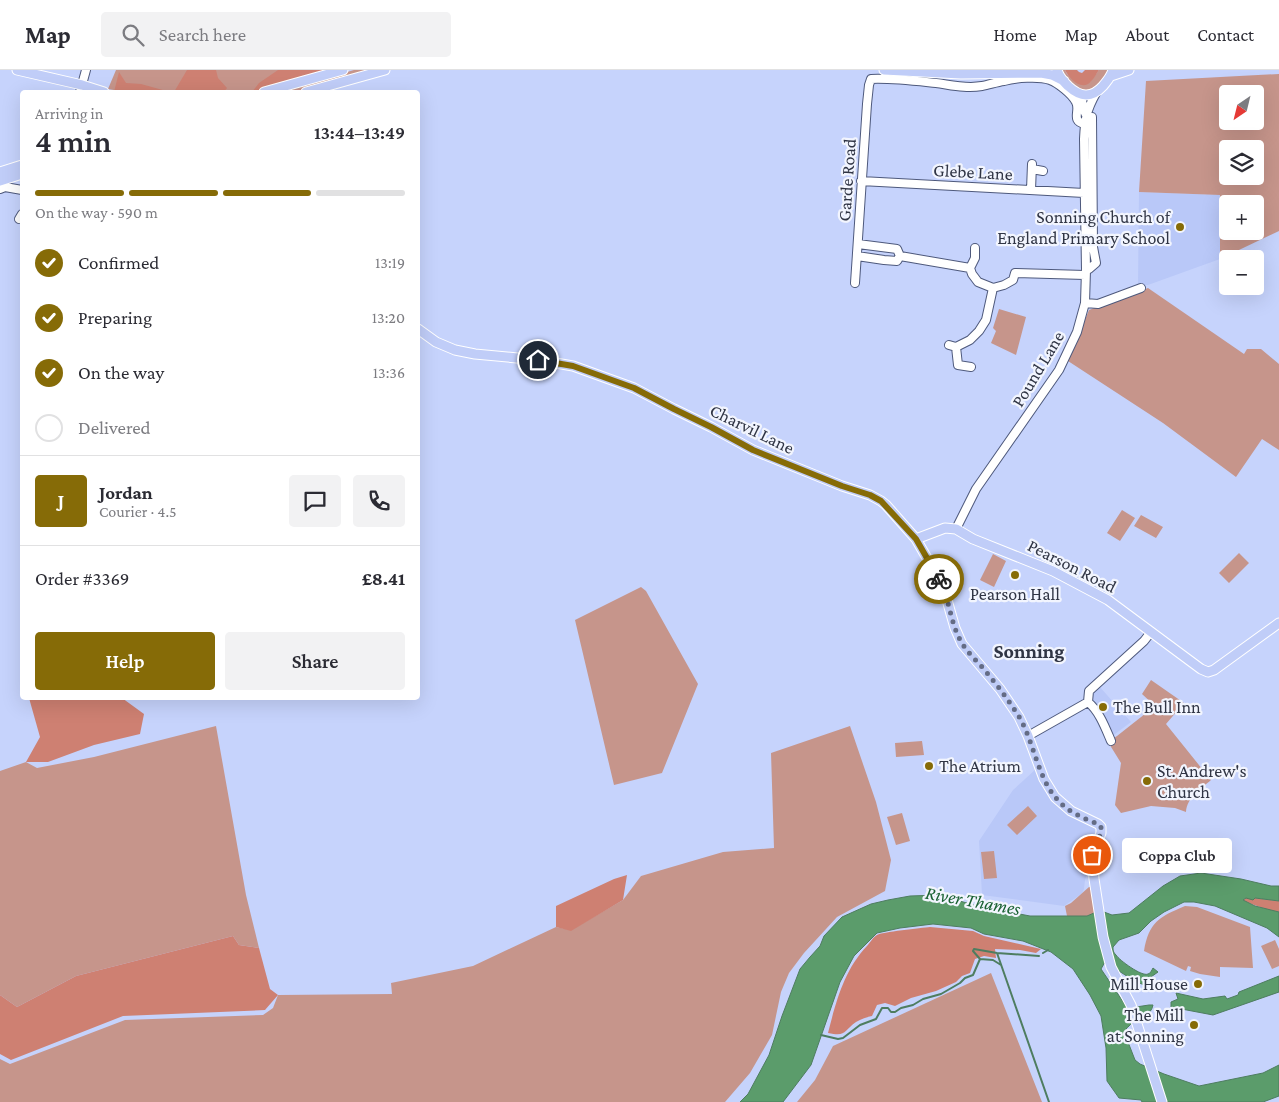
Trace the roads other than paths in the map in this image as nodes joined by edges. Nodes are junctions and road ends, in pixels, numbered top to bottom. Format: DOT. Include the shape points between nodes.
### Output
graph roads {
  1 [pos="17,70"];
  2 [pos="86,70"];
  3 [pos="343,70"];
  4 [pos="385,70"];
  5 [pos="884,70"];
  6 [pos="1057,70"];
  7 [pos="1129,70"];
  8 [pos="961,72"];
  9 [pos="1112,73"];
  10 [pos="1064,81"];
  11 [pos="81,89"];
  12 [pos="271,90"];
  13 [pos="313,90"];
  14 [pos="1076,93"];
  15 [pos="1096,93"];
  16 [pos="1087,119"];
  17 [pos="1084,139"];
  18 [pos="1092,140"];
  19 [pos="20,166"];
  20 [pos="1043,171"];
  21 [pos="0,172"];
  22 [pos="20,175"];
  23 [pos="0,181"];
  24 [pos="862,181"];
  25 [pos="0,189"];
  26 [pos="20,190"];
  27 [pos="1031,190"];
  28 [pos="1084,193"];
  29 [pos="858,244"];
  30 [pos="975,248"];
  31 [pos="857,256"];
  32 [pos="900,256"];
  33 [pos="970,268"];
  34 [pos="1086,272"];
  35 [pos="855,283"];
  36 [pos="993,288"];
  37 [pos="1141,288"];
  38 [pos="1085,303"];
  39 [pos="420,330"];
  40 [pos="971,367"];
  41 [pos="956,529"];
  42 [pos="916,539"];
  43 [pos="1279,623"];
  44 [pos="1151,632"];
  45 [pos="1088,702"];
  46 [pos="1028,736"];
  47 [pos="1111,741"];
  48 [pos="1162,1102"];
  1 -- 11 [label="main road"];
  2 -- 11 [label="street"];
  3 -- 12 [label="main road"];
  4 -- 13 [label="main road"];
  5 -- 8 [label="main road"];
  6 -- 10 [label="main road"];
  7 -- 9 [label="main road"];
  8 -- 10 [label="main road" via="1041,73"];
  9 -- 15 [label="main road"];
  10 -- 14 [label="main road"];
  14 -- 15 [label="main road"];
  14 -- 16 [label="street, Pound Lane" via="1083,103"];
  15 -- 16 [label="street, Pound Lane"];
  16 -- 17 [label="street, Pound Lane"];
  16 -- 18 [label="street"];
  16 -- 24 [label="street, Garde Road" via="1079,122 1076,102 1058,84 1047,79 1004,80 969,88 870,79"];
  17 -- 18 [label="street"];
  17 -- 28 [label="street, Pound Lane"];
  18 -- 34 [label="street" via="1096,263"];
  19 -- 21 [label="main road"];
  20 -- 27 [label="street" via="1032,167"];
  22 -- 23 [label="main road"];
  24 -- 27 [label="street, Glebe Lane"];
  24 -- 29 [label="street, Garde Road"];
  25 -- 26 [label="street"];
  27 -- 28 [label="street, Glebe Lane"];
  28 -- 34 [label="street, Pound Lane"];
  29 -- 31 [label="street, Garde Road"];
  29 -- 32 [label="street" via="897,250"];
  30 -- 33 [label="street"];
  31 -- 32 [label="street" via="897,261"];
  31 -- 35 [label="street, Garde Road"];
  32 -- 33 [label="street"];
  33 -- 36 [label="street" via="978,282"];
  34 -- 36 [label="street" via="1015,272 1013,280"];
  34 -- 38 [label="street, Pound Lane"];
  36 -- 40 [label="street" via="986,320 979,331 970,340 953,346 955,364"];
  37 -- 38 [label="street" via="1098,304"];
  38 -- 41 [label="street, Pound Lane" via="1077,332 1059,370 976,489"];
  39 -- 42 [label="main road, Charvil Lane" via="455,350 573,366 634,388 753,450 870,495 881,501"];
  41 -- 42 [label="main road" via="945,528"];
  41 -- 44 [label="main road, Pearson Road" via="1053,571 1108,600"];
  42 -- 46 [label="main road, Charvil Lane" via="942,586 962,644 1000,689"];
  43 -- 44 [label="main road, Pearson Road" via="1208,672"];
  44 -- 45 [label="street" via="1089,691"];
  45 -- 46 [label="street"];
  45 -- 47 [label="street" via="1102,720"];
  46 -- 48 [label="main road, Charvil Lane" via="1055,798 1101,827 1092,855 1104,937 1111,967 1131,1006"];
}
